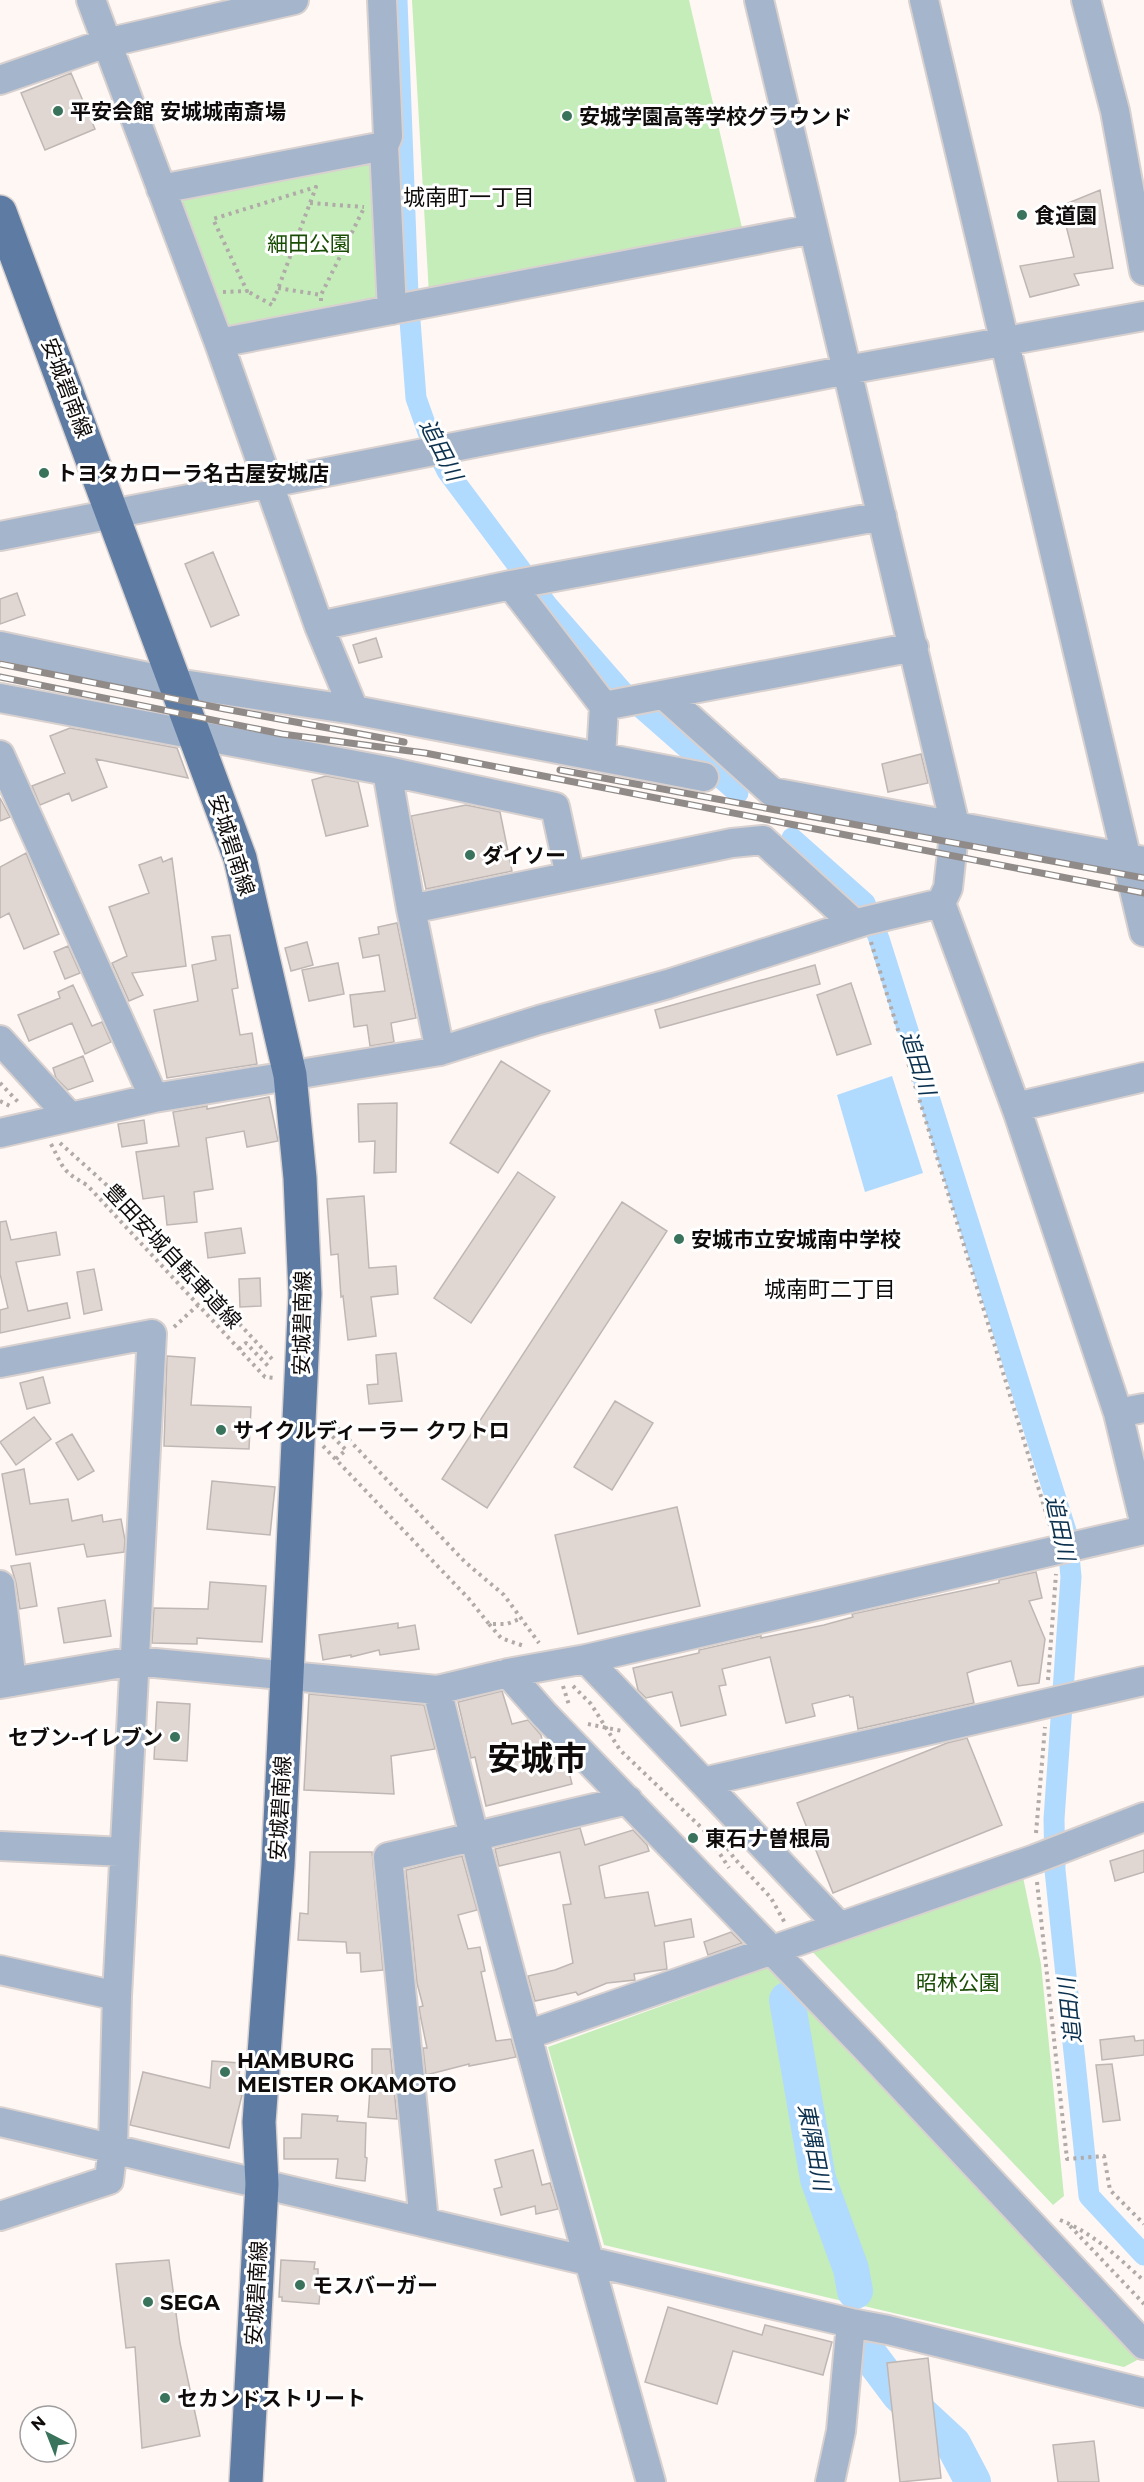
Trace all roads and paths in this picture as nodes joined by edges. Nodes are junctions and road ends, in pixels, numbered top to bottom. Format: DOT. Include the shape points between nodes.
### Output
graph roads {
  1 [pos="91,0"];
  2 [pos="294,0"];
  3 [pos="382,0"];
  4 [pos="759,0"];
  5 [pos="924,0"];
  6 [pos="1086,0"];
  7 [pos="106,43"];
  8 [pos="0,80"];
  9 [pos="384,146"];
  10 [pos="161,189"];
  11 [pos="310,203"];
  12 [pos="0,212"];
  13 [pos="813,229"];
  14 [pos="1144,271"];
  15 [pos="277,288"];
  16 [pos="247,291"];
  17 [pos="199,292"];
  18 [pos="403,308"];
  19 [pos="1144,316"];
  20 [pos="1004,342"];
  21 [pos="219,343"];
  22 [pos="847,370"];
  23 [pos="270,485"];
  24 [pos="114,515"];
  25 [pos="882,516"];
  26 [pos="0,536"];
  27 [pos="523,582"];
  28 [pos="319,626"];
  29 [pos="0,646"];
  30 [pos="914,647"];
  31 [pos="176,683"];
  32 [pos="0,698"];
  33 [pos="634,701"];
  34 [pos="354,710"];
  35 [pos="193,734"];
  36 [pos="0,755"];
  37 [pos="601,757"];
  38 [pos="387,771"];
  39 [pos="704,777"];
  40 [pos="5,782"];
  41 [pos="955,825"];
  42 [pos="1136,859"];
  43 [pos="570,876"];
  44 [pos="941,903"];
  45 [pos="411,909"];
  46 [pos="866,921"];
  47 [pos="1144,932"];
  48 [pos="0,1040"];
  49 [pos="440,1051"];
  50 [pos="290,1076"];
  51 [pos="1144,1077"];
  52 [pos="0,1083"];
  53 [pos="154,1098"];
  54 [pos="0,1101"];
  55 [pos="1016,1107"];
  56 [pos="70,1117"];
  57 [pos="40,1123"];
  58 [pos="0,1133"];
  59 [pos="239,1349"];
  60 [pos="272,1359"];
  61 [pos="0,1363"];
  62 [pos="269,1367"];
  63 [pos="300,1389"];
  64 [pos="1131,1411"];
  65 [pos="327,1431"];
  66 [pos="317,1440"];
  67 [pos="336,1459"];
  68 [pos="1144,1521"];
  69 [pos="1144,1530"];
  70 [pos="1065,1549"];
  71 [pos="0,1585"];
  72 [pos="522,1617"];
  73 [pos="586,1659"];
  74 [pos="134,1661"];
  75 [pos="553,1666"];
  76 [pos="508,1673"];
  77 [pos="286,1677"];
  78 [pos="1144,1681"];
  79 [pos="6,1683"];
  80 [pos="438,1690"];
  81 [pos="1057,1701"];
  82 [pos="573,1713"];
  83 [pos="584,1724"];
  84 [pos="632,1733"];
  85 [pos="702,1782"];
  86 [pos="628,1800"];
  87 [pos="1144,1817"];
  88 [pos="716,1832"];
  89 [pos="474,1838"];
  90 [pos="0,1846"];
  91 [pos="124,1851"];
  92 [pos="1048,1854"];
  93 [pos="839,1926"];
  94 [pos="784,1946"];
  95 [pos="0,1970"];
  96 [pos="117,1996"];
  97 [pos="527,2036"];
  98 [pos="0,2122"];
  99 [pos="113,2148"];
  100 [pos="262,2184"];
  101 [pos="0,2216"];
  102 [pos="424,2222"];
  103 [pos="1068,2223"];
  104 [pos="1144,2224"];
  105 [pos="589,2261"];
  106 [pos="1144,2304"];
  107 [pos="851,2323"];
  108 [pos="1144,2345"];
  109 [pos="1144,2393"];
  110 [pos="246,2482"];
  111 [pos="651,2482"];
  112 [pos="830,2482"];
  1 -- 7 [label="street"];
  2 -- 7 [label="street"];
  3 -- 9 [label="street" via="388,136"];
  4 -- 13 [label="street"];
  5 -- 20 [label="street"];
  6 -- 14 [label="street" via="1115,111"];
  7 -- 8 [label="street"];
  7 -- 10 [label="street"];
  9 -- 10 [label="street"];
  9 -- 18 [label="street"];
  10 -- 17 [label="street"];
  11 -- 15 [label="path"];
  11 -- 15 [label="path" via="365,207 321,295"];
  11 -- 16 [label="path" via="316,187 213,219"];
  12 -- 24 [label="main road, 安城碧南線"];
  13 -- 18 [label="street"];
  13 -- 22 [label="street"];
  15 -- 16 [label="path" via="272,305"];
  16 -- 17 [label="path"];
  17 -- 21 [label="street"];
  18 -- 21 [label="street"];
  19 -- 20 [label="street"];
  20 -- 22 [label="street"];
  20 -- 42 [label="street"];
  21 -- 23 [label="street"];
  22 -- 23 [label="street"];
  22 -- 25 [label="street"];
  23 -- 24 [label="street"];
  23 -- 28 [label="street"];
  24 -- 26 [label="street"];
  24 -- 31 [label="main road, 安城碧南線"];
  25 -- 27 [label="street"];
  25 -- 30 [label="street"];
  27 -- 28 [label="street"];
  27 -- 33 [label="street"];
  28 -- 34 [label="street"];
  29 -- 31 [label="street"];
  30 -- 33 [label="street"];
  30 -- 41 [label="street"];
  31 -- 34 [label="street"];
  31 -- 35 [label="main road, 安城碧南線"];
  32 -- 35 [label="street"];
  33 -- 37 [label="street"];
  33 -- 41 [label="street" via="772,792"];
  34 -- 37 [label="street"];
  35 -- 38 [label="street"];
  35 -- 50 [label="main road, 安城碧南線" via="240,858"];
  36 -- 40 [label="street"];
  37 -- 39 [label="street"];
  38 -- 43 [label="street" via="555,807"];
  38 -- 45 [label="street"];
  40 -- 53 [label="street" via="74,916"];
  41 -- 42 [label="street"];
  41 -- 44 [label="street" via="948,888"];
  42 -- 47 [label="street"];
  43 -- 45 [label="street"];
  43 -- 46 [label="street" via="763,840"];
  44 -- 46 [label="street"];
  44 -- 55 [label="street"];
  45 -- 49 [label="street"];
  46 -- 49 [label="street"];
  46 -- 70 [label="path"];
  48 -- 56 [label="street"];
  49 -- 50 [label="street"];
  50 -- 53 [label="street"];
  50 -- 63 [label="main road, 安城碧南線" via="305,1294"];
  51 -- 55 [label="street"];
  52 -- 57 [label="path, 豊田安城自転車道線"];
  53 -- 56 [label="street"];
  54 -- 57 [label="path, 豊田安城自転車道線"];
  55 -- 64 [label="street"];
  56 -- 57 [label="street"];
  57 -- 58 [label="street"];
  57 -- 59 [label="path, 豊田安城自転車道線" via="60,1166 87,1185"];
  57 -- 60 [label="path, 豊田安城自転車道線" via="130,1206"];
  59 -- 62 [label="path" via="246,1343"];
  59 -- 63 [label="path, 豊田安城自転車道線" via="266,1377 284,1376"];
  61 -- 74 [label="street" via="152,1334"];
  63 -- 77 [label="main road, 安城碧南線"];
  64 -- 68 [label="street"];
  65 -- 67 [label="path" via="346,1450"];
  66 -- 67 [label="path"];
  67 -- 72 [label="path" via="489,1624 507,1624"];
  69 -- 70 [label="street"];
  70 -- 73 [label="street"];
  70 -- 81 [label="path"];
  71 -- 79 [label="street"];
  73 -- 75 [label="street"];
  73 -- 85 [label="street"];
  74 -- 77 [label="street"];
  74 -- 79 [label="street"];
  74 -- 91 [label="street"];
  75 -- 76 [label="street"];
  75 -- 82 [label="path"];
  76 -- 80 [label="street"];
  76 -- 86 [label="street"];
  77 -- 80 [label="street"];
  77 -- 100 [label="main road, 安城碧南線" via="278,1864 259,2122"];
  78 -- 81 [label="street"];
  80 -- 89 [label="street"];
  81 -- 85 [label="street"];
  81 -- 92 [label="path"];
  83 -- 84 [label="path"];
  85 -- 93 [label="street"];
  86 -- 89 [label="street"];
  86 -- 94 [label="street"];
  87 -- 92 [label="street"];
  88 -- 94 [label="path" via="771,1898"];
  89 -- 97 [label="street"];
  89 -- 102 [label="street" via="388,1857"];
  90 -- 91 [label="street"];
  91 -- 96 [label="street"];
  92 -- 93 [label="street"];
  92 -- 104 [label="path" via="1067,2159 1104,2156 1110,2190"];
  93 -- 94 [label="street"];
  94 -- 97 [label="street"];
  94 -- 108 [label="street"];
  95 -- 96 [label="street"];
  96 -- 99 [label="street"];
  97 -- 105 [label="street"];
  98 -- 99 [label="street"];
  99 -- 100 [label="street"];
  99 -- 101 [label="street" via="109,2180"];
  100 -- 102 [label="street"];
  100 -- 110 [label="main road, 安城碧南線"];
  102 -- 105 [label="street"];
  103 -- 106 [label="path"];
  105 -- 107 [label="street"];
  105 -- 111 [label="street"];
  107 -- 109 [label="street"];
  107 -- 112 [label="street" via="841,2431"];
}
